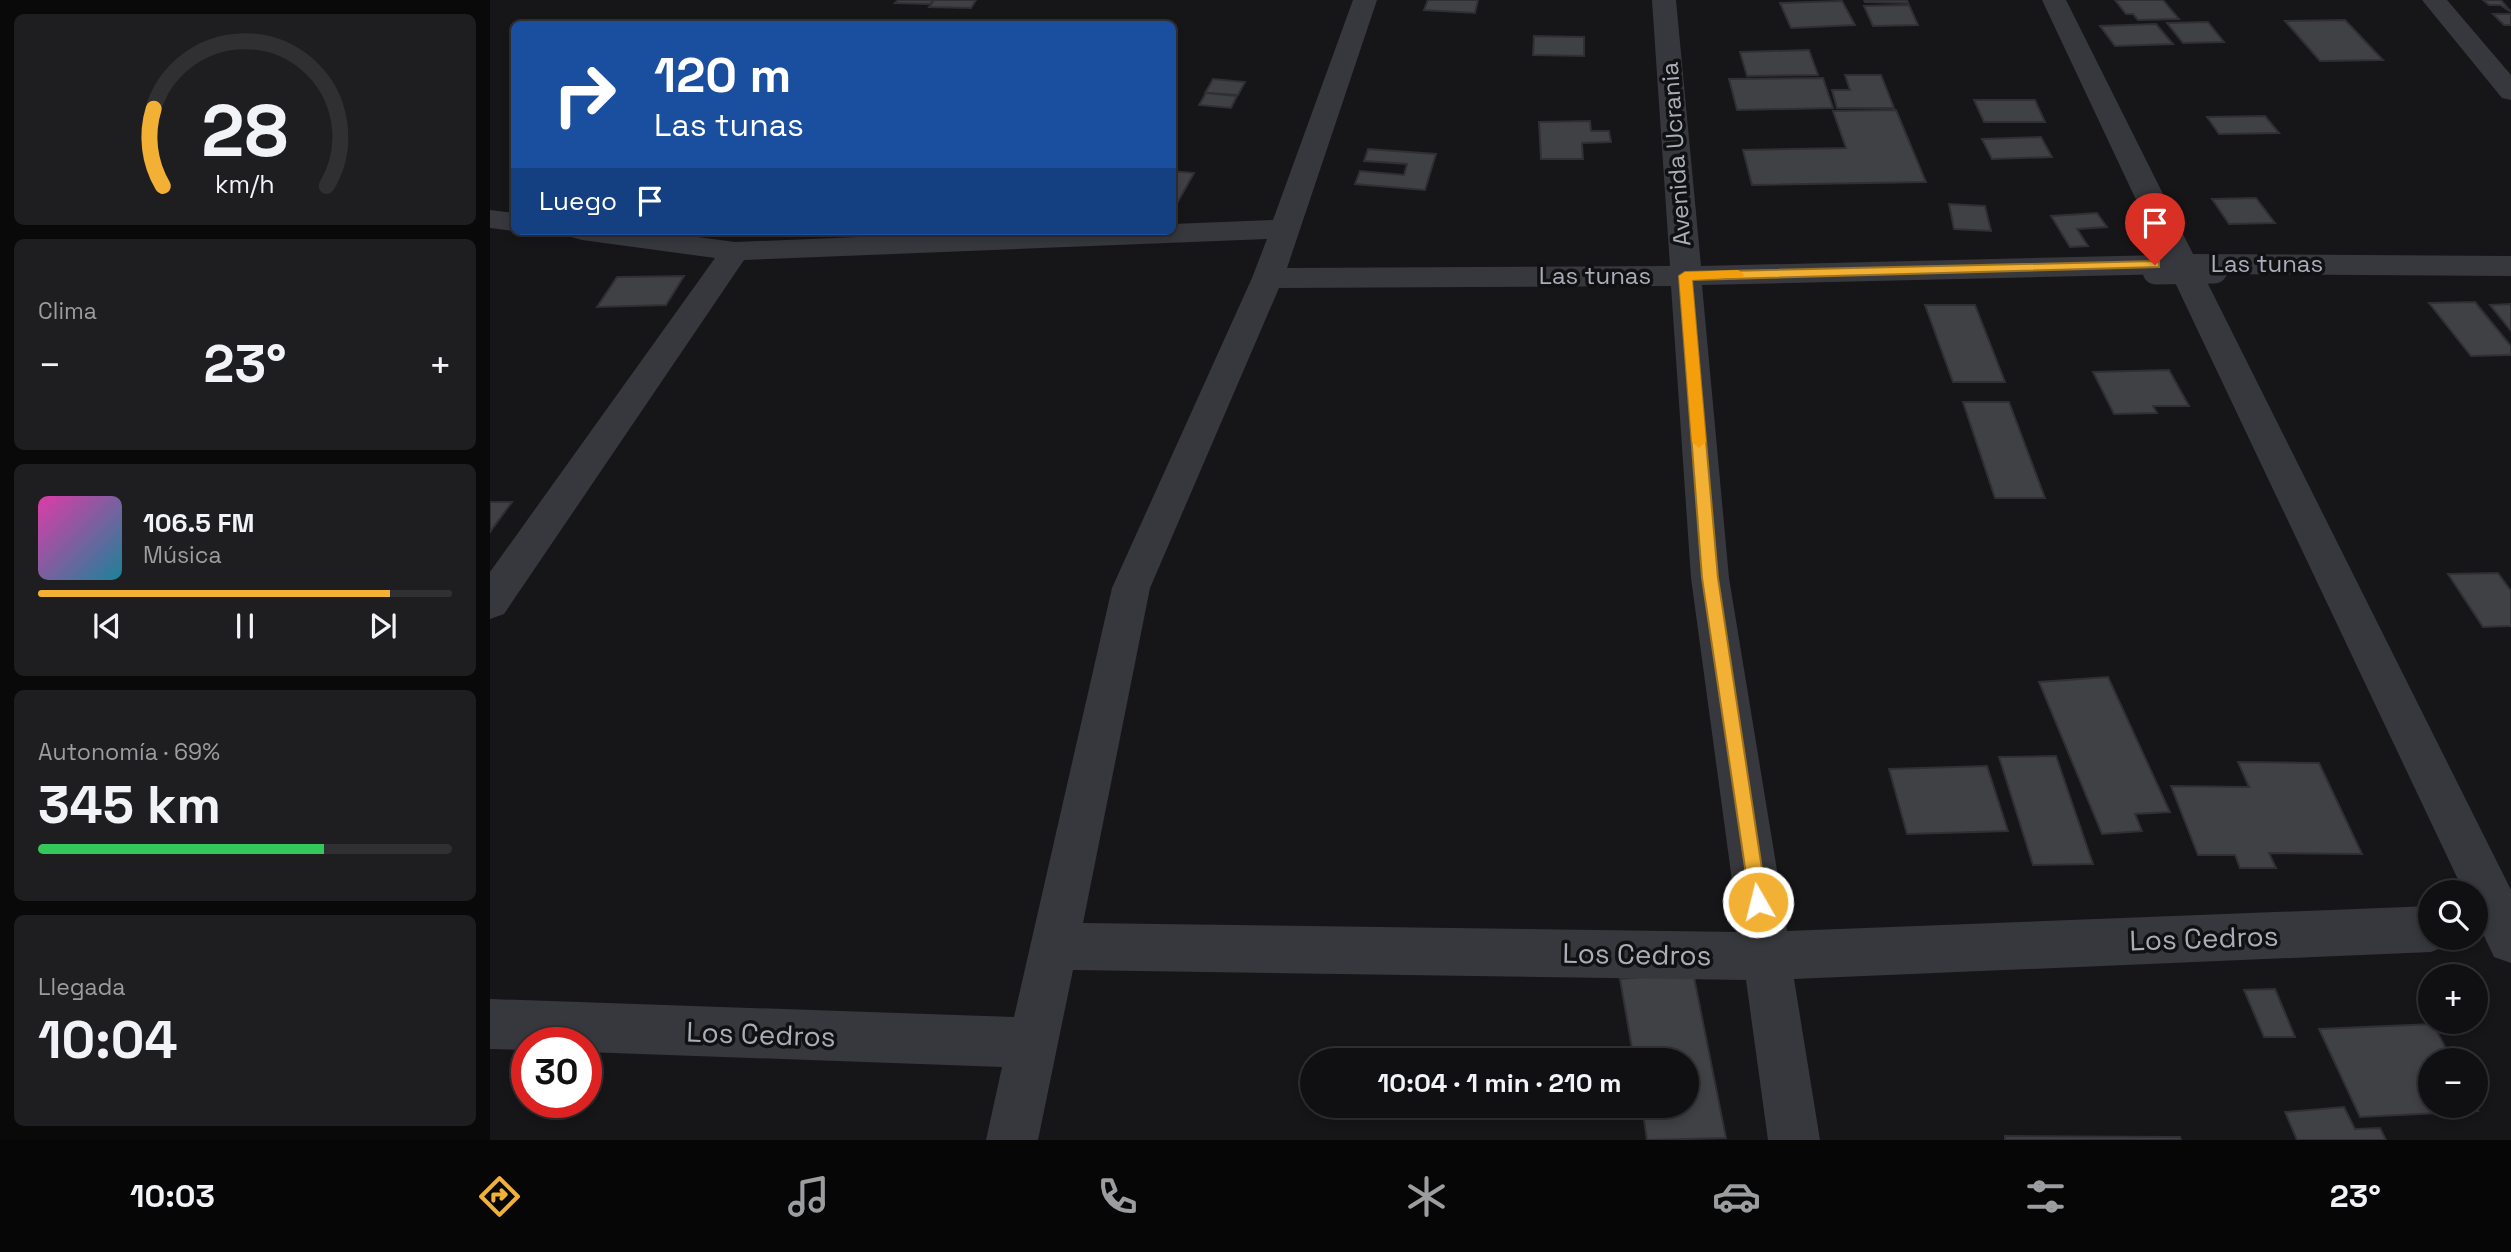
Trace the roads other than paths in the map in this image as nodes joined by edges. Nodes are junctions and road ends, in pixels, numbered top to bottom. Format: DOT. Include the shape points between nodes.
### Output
graph roads {
  1 [pos="1365,0"];
  2 [pos="1664,0"];
  3 [pos="2054,0"];
  4 [pos="2434,0"];
  5 [pos="2511,92"];
  6 [pos="490,219"];
  7 [pos="511,222"];
  8 [pos="1285,229"];
  9 [pos="1176,233"];
  10 [pos="613,235"];
  11 [pos="1135,235"];
  12 [pos="735,251"];
  13 [pos="2511,266"];
  14 [pos="2184,269"];
  15 [pos="1685,276"];
  16 [pos="1268,278"];
  17 [pos="490,603"];
  18 [pos="2418,930"];
  19 [pos="2500,930"];
  20 [pos="1054,946"];
  21 [pos="1765,956"];
  22 [pos="490,1024"];
  23 [pos="1033,1043"];
  24 [pos="1012,1140"];
  25 [pos="1794,1140"];
  1 -- 8 [label="street"];
  2 -- 15 [label="street, Avenida Ucrania"];
  3 -- 14 [label="street"];
  4 -- 5 [label="street"];
  6 -- 7 [label="street"];
  8 -- 9 [label="street"];
  8 -- 16 [label="street"];
  10 -- 12 [label="street"];
  11 -- 12 [label="street"];
  12 -- 17 [label="street"];
  13 -- 14 [label="street, Las tunas"];
  14 -- 15 [label="street, Las tunas"];
  14 -- 19 [label="street"];
  15 -- 16 [label="street, Las tunas"];
  15 -- 21 [label="street, Avenida Ucrania" via="1710,578"];
  16 -- 20 [label="street" via="1131,589"];
  18 -- 21 [label="street, Los Cedros"];
  20 -- 21 [label="street, Los Cedros"];
  20 -- 23 [label="street"];
  21 -- 25 [label="street, Avenida Ucrania"];
  22 -- 23 [label="street, Los Cedros"];
  23 -- 24 [label="street"];
}
